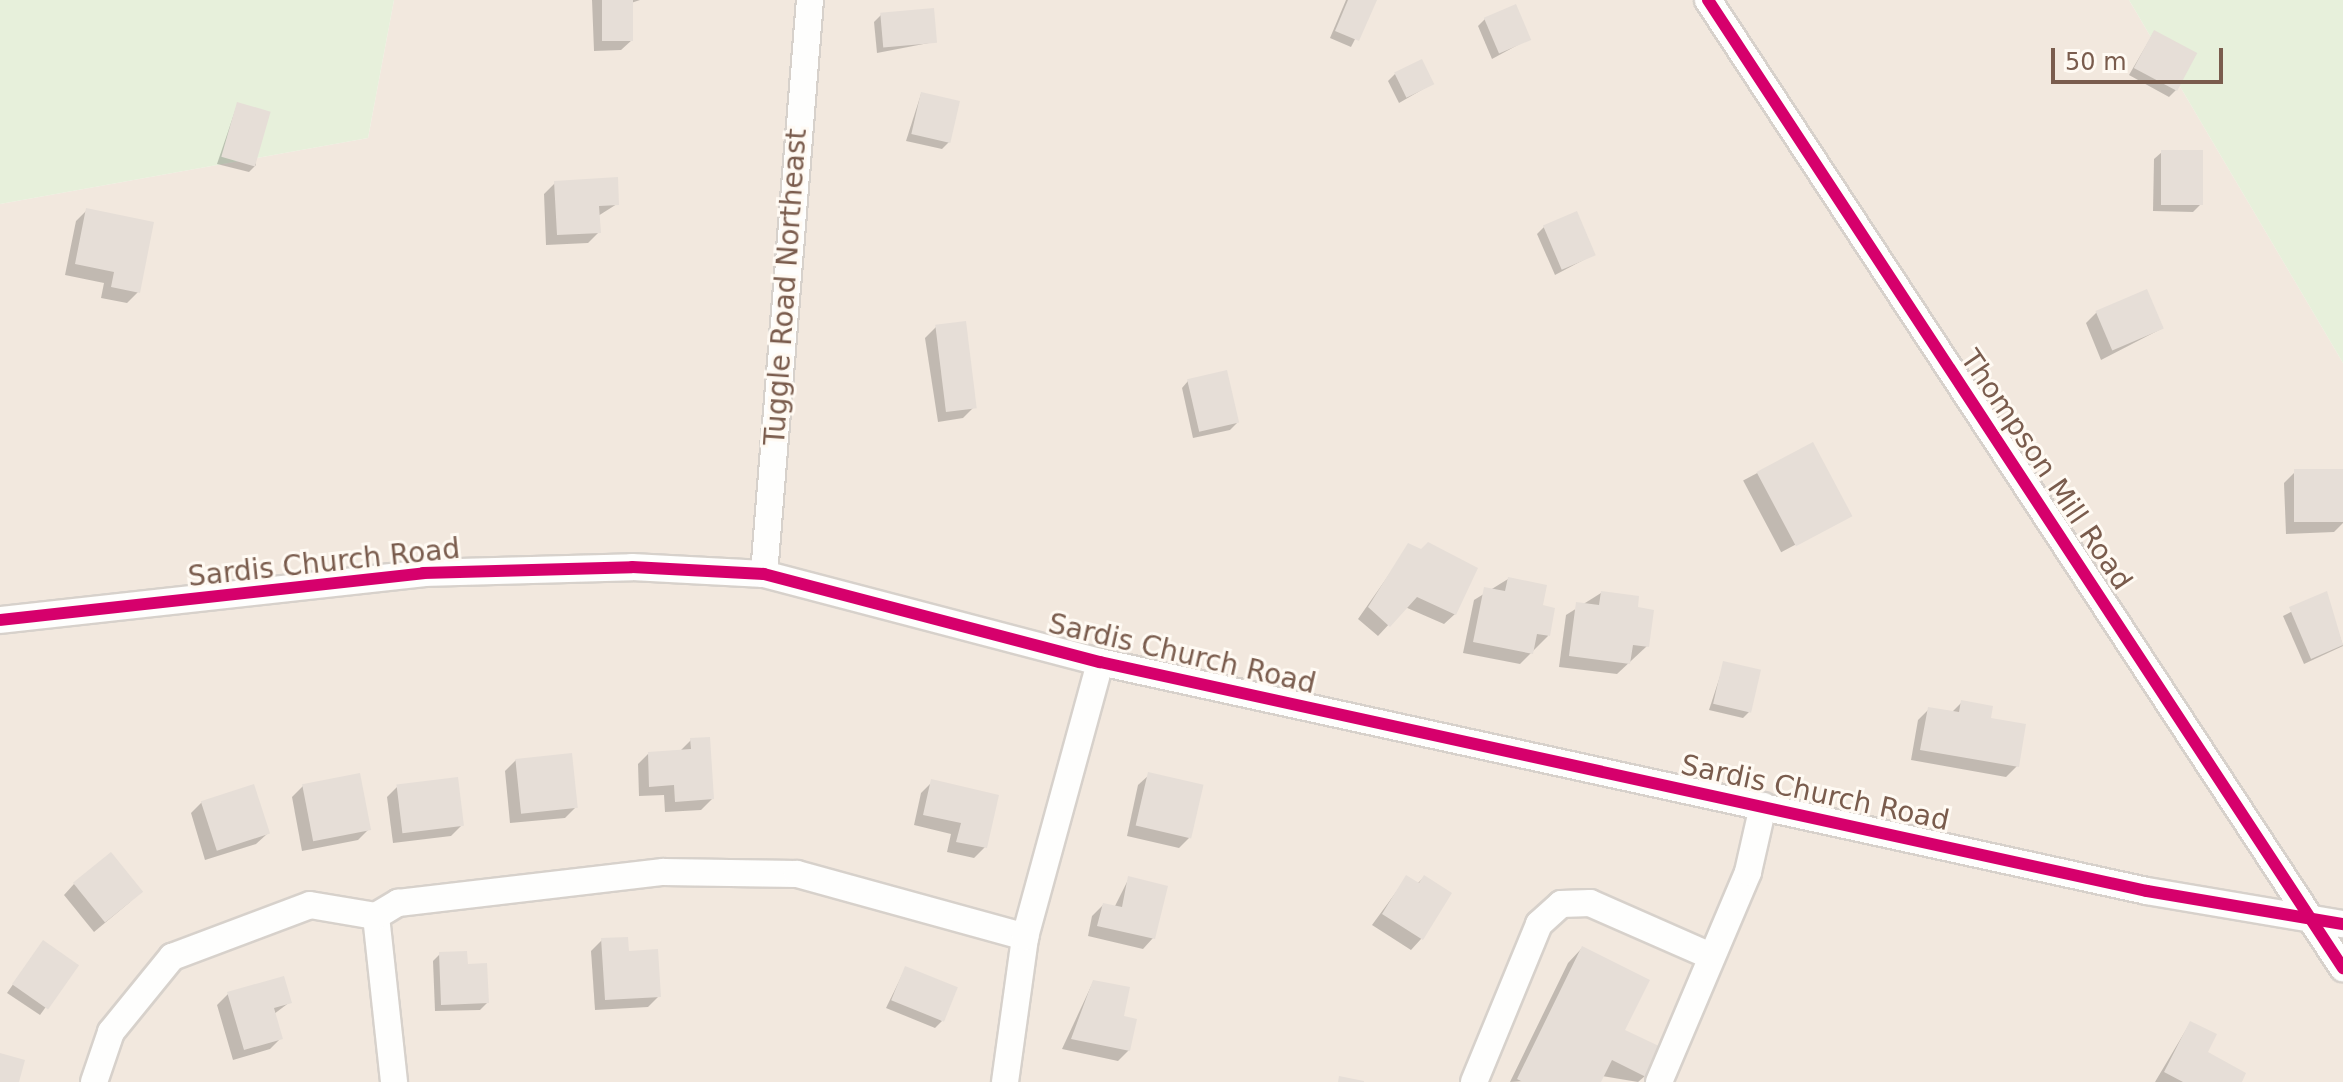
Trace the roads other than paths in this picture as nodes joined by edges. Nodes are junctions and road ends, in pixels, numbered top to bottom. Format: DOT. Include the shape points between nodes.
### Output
graph roads {
  1 [pos="810,0"];
  2 [pos="1708,0"];
  3 [pos="764,574"];
  4 [pos="0,620"];
  5 [pos="1100,662"];
  6 [pos="1763,806"];
  7 [pos="376,916"];
  8 [pos="2309,916"];
  9 [pos="2343,924"];
  10 [pos="1025,937"];
  11 [pos="1711,956"];
  12 [pos="2343,968"];
  13 [pos="94,1082"];
  14 [pos="394,1082"];
  15 [pos="1005,1082"];
  16 [pos="1474,1082"];
  17 [pos="1659,1082"];
  1 -- 3 [label="street, Tuggle Road Northeast"];
  2 -- 8 [label="street, Thompson Mill Road"];
  3 -- 4 [label="street, Sardis Church Road" via="632,567 423,573"];
  3 -- 5 [label="street, Sardis Church Road"];
  5 -- 6 [label="street, Sardis Church Road"];
  5 -- 10 [label="street"];
  6 -- 8 [label="street, Sardis Church Road" via="2147,891"];
  6 -- 11 [label="street" via="1748,872"];
  7 -- 10 [label="street" via="398,903 663,872 797,874"];
  7 -- 13 [label="street" via="310,905 172,957 111,1032"];
  7 -- 14 [label="street"];
  8 -- 9 [label="street, Sardis Church Road"];
  8 -- 12 [label="street, Thompson Mill Road"];
  10 -- 15 [label="street"];
  11 -- 16 [label="street" via="1590,903 1561,904 1539,924"];
  11 -- 17 [label="street"];
}
